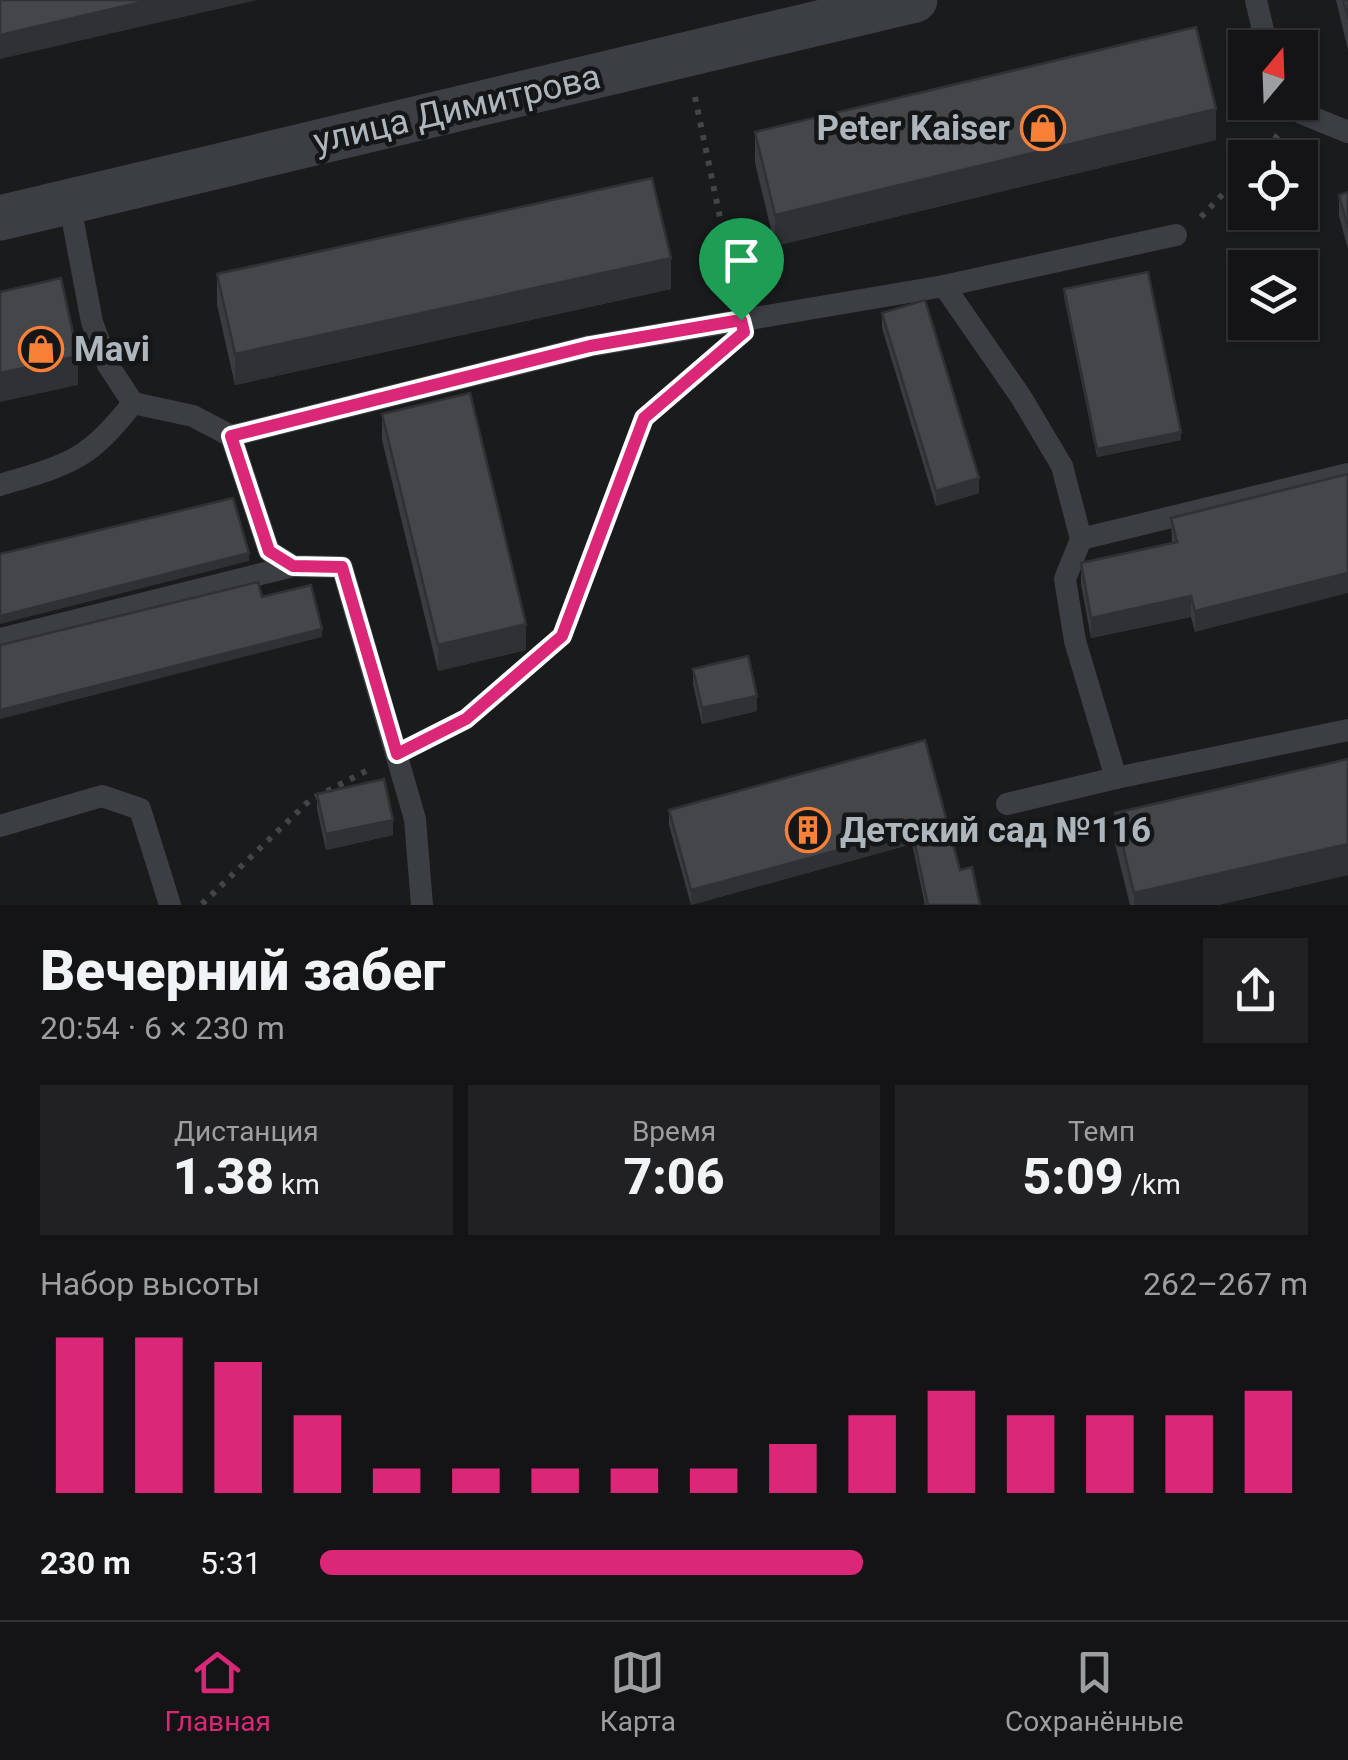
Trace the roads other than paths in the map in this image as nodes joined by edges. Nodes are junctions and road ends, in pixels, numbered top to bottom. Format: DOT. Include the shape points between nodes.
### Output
graph roads {
  1 [pos="912,0"];
  2 [pos="1256,0"];
  3 [pos="1263,30"];
  4 [pos="1318,120"];
  5 [pos="1348,132"];
  6 [pos="69,202"];
  7 [pos="0,218"];
  8 [pos="1176,235"];
  9 [pos="944,286"];
  10 [pos="133,403"];
  11 [pos="231,436"];
  12 [pos="1348,474"];
  13 [pos="0,484"];
  14 [pos="1081,539"];
  15 [pos="293,566"];
  16 [pos="0,639"];
  17 [pos="1348,730"];
  18 [pos="1116,778"];
  19 [pos="1006,804"];
  20 [pos="0,826"];
  21 [pos="170,905"];
  22 [pos="422,905"];
  1 -- 6 [label="street, улица Димитрова"];
  2 -- 3 [label="lane"];
  4 -- 5 [label="lane"];
  6 -- 7 [label="street, улица Димитрова"];
  6 -- 10 [label="lane" via="92,322 108,365"];
  8 -- 9 [label="lane"];
  9 -- 11 [label="lane" via="590,346"];
  9 -- 14 [label="lane" via="1062,466"];
  10 -- 11 [label="lane" via="193,416"];
  10 -- 13 [label="lane" via="74,463"];
  11 -- 15 [label="lane" via="269,551"];
  12 -- 14 [label="lane"];
  14 -- 18 [label="lane" via="1066,579 1068,594 1075,641"];
  15 -- 16 [label="lane"];
  15 -- 22 [label="lane" via="342,567 415,819"];
  17 -- 18 [label="lane"];
  18 -- 19 [label="lane"];
  20 -- 21 [label="lane" via="102,796 140,809"];
}
